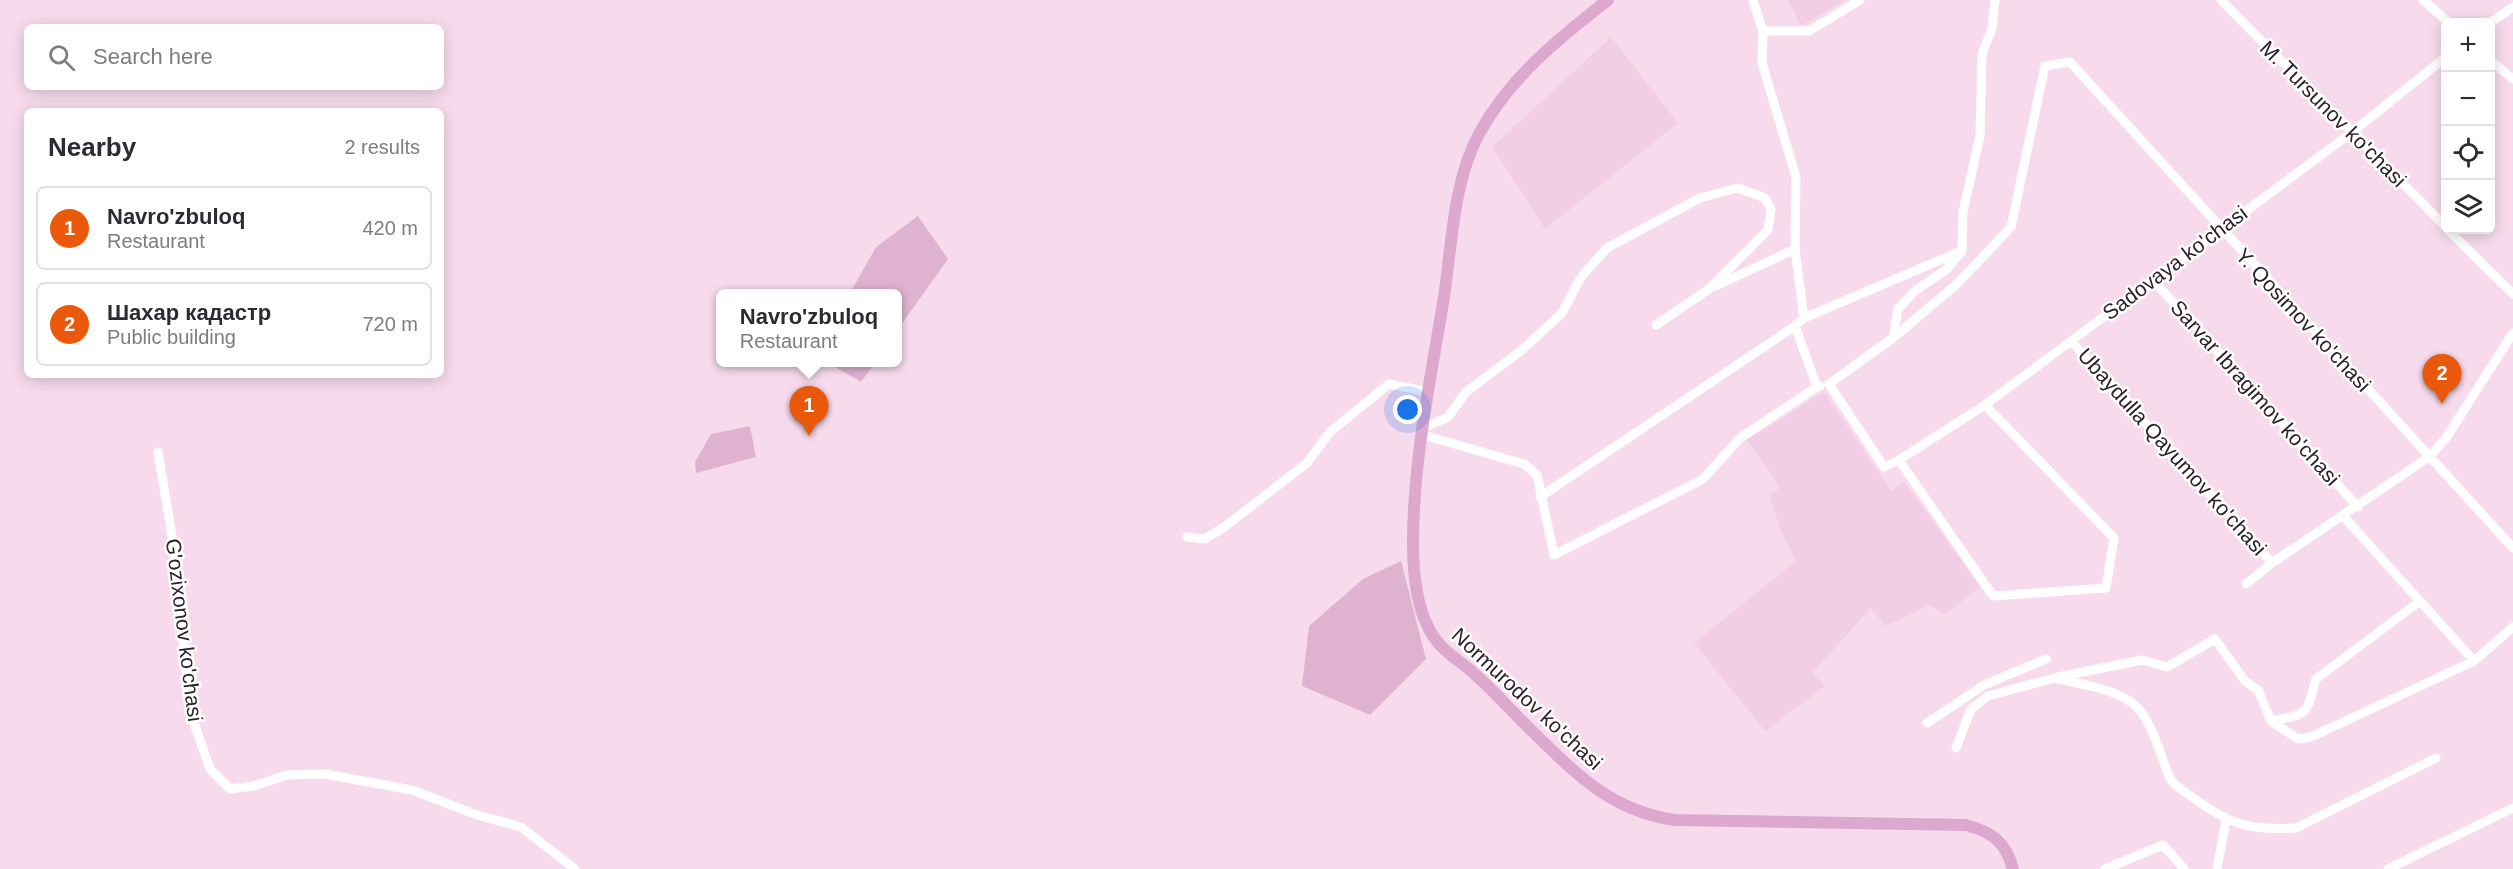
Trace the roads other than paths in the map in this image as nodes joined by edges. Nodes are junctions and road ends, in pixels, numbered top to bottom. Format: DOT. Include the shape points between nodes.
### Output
graph roads {
  1 [pos="1608,0"];
  2 [pos="1753,0"];
  3 [pos="1860,0"];
  4 [pos="1995,0"];
  5 [pos="2221,0"];
  6 [pos="2423,0"];
  7 [pos="2513,7"];
  8 [pos="2443,18"];
  9 [pos="2495,20"];
  10 [pos="1763,31"];
  11 [pos="2441,60"];
  12 [pos="2495,64"];
  13 [pos="2513,79"];
  14 [pos="2351,133"];
  15 [pos="2441,222"];
  16 [pos="2220,230"];
  17 [pos="2453,234"];
  18 [pos="1795,249"];
  19 [pos="1962,251"];
  20 [pos="2153,279"];
  21 [pos="1709,289"];
  22 [pos="2513,294"];
  23 [pos="1804,318"];
  24 [pos="1656,325"];
  25 [pos="1795,326"];
  26 [pos="2513,333"];
  27 [pos="1893,338"];
  28 [pos="2072,341"];
  29 [pos="1829,384"];
  30 [pos="1817,387"];
  31 [pos="1429,392"];
  32 [pos="1985,405"];
  33 [pos="1423,432"];
  34 [pos="158,452"];
  35 [pos="2429,457"];
  36 [pos="1899,460"];
  37 [pos="1540,497"];
  38 [pos="2358,507"];
  39 [pos="2344,517"];
  40 [pos="1187,537"];
  41 [pos="2513,548"];
  42 [pos="2272,563"];
  43 [pos="2246,584"];
  44 [pos="2420,601"];
  45 [pos="2513,627"];
  46 [pos="2046,659"];
  47 [pos="2474,661"];
  48 [pos="2052,678"];
  49 [pos="2271,721"];
  50 [pos="1927,723"];
  51 [pos="1956,748"];
  52 [pos="2436,758"];
  53 [pos="2513,808"];
  54 [pos="2226,820"];
  55 [pos="574,869"];
  56 [pos="2013,869"];
  57 [pos="2105,869"];
  58 [pos="2184,869"];
  59 [pos="2217,869"];
  60 [pos="2388,869"];
  1 -- 31 [label="main road, Normurodov ko'chasi" via="1523,73 1491,114 1469,154"];
  2 -- 10 [label="street"];
  3 -- 10 [label="street" via="1809,31"];
  4 -- 19 [label="street" via="1992,28 1982,54 1980,136 1963,212"];
  5 -- 14 [label="street, M. Tursunov ko'chasi"];
  6 -- 8 [label="street"];
  7 -- 9 [label="street"];
  10 -- 18 [label="street" via="1762,63 1796,177"];
  11 -- 14 [label="street, Sadovaya ko'chasi"];
  12 -- 13 [label="street"];
  14 -- 15 [label="street, M. Tursunov ko'chasi"];
  14 -- 16 [label="street, Sadovaya ko'chasi"];
  16 -- 20 [label="street, Sadovaya ko'chasi"];
  16 -- 27 [label="street, Y. Qosimov ko'chasi" via="2070,62 2045,66 2011,227 1957,284"];
  16 -- 35 [label="street, Y. Qosimov ko'chasi"];
  17 -- 22 [label="street, M. Tursunov ko'chasi"];
  18 -- 21 [label="street"];
  18 -- 23 [label="street"];
  19 -- 23 [label="street"];
  19 -- 27 [label="street" via="1946,270 1916,290 1898,309"];
  20 -- 28 [label="street, Sadovaya ko'chasi"];
  20 -- 38 [label="street, Sarvar Ibragimov ko'chasi"];
  21 -- 24 [label="street"];
  21 -- 33 [label="street" via="1768,230 1771,209 1765,198 1738,188 1700,198 1608,248 1581,277 1562,313 1522,350 1466,392 1448,417"];
  23 -- 25 [label="street"];
  25 -- 30 [label="street"];
  25 -- 37 [label="street"];
  26 -- 35 [label="street" via="2446,438"];
  27 -- 29 [label="street"];
  28 -- 32 [label="street, Sadovaya ko'chasi"];
  28 -- 42 [label="street, Ubaydulla Qayumov ko'chasi"];
  29 -- 30 [label="street"];
  29 -- 36 [label="street" via="1884,467"];
  30 -- 37 [label="street" via="1740,438 1703,479 1554,555"];
  31 -- 33 [label="main road, Normurodov ko'chasi"];
  31 -- 40 [label="street" via="1389,384 1330,432 1307,463 1223,528 1204,539"];
  32 -- 36 [label="street, Sadovaya ko'chasi"];
  32 -- 36 [label="street" via="2114,538 2106,588 1993,596"];
  33 -- 37 [label="street" via="1524,464 1537,475"];
  33 -- 56 [label="main road, Normurodov ko'chasi" via="1413,546 1419,601 1428,628 1446,653 1470,670 1590,785 1629,808 1674,820 1966,825 2000,840"];
  34 -- 55 [label="street, G'ozixonov ko'chasi" via="179,578 193,720 210,769 223,783 230,789 287,775 325,774 412,790 521,827"];
  35 -- 38 [label="street"];
  35 -- 41 [label="street, Y. Qosimov ko'chasi"];
  38 -- 39 [label="street"];
  39 -- 42 [label="street"];
  39 -- 44 [label="street"];
  42 -- 43 [label="street"];
  44 -- 47 [label="street"];
  44 -- 49 [label="street" via="2316,679 2311,703 2300,715"];
  45 -- 47 [label="street"];
  46 -- 50 [label="street" via="1984,686"];
  47 -- 49 [label="street" via="2311,737 2298,739"];
  48 -- 49 [label="street" via="2142,660 2167,668 2215,639 2245,681 2258,690"];
  48 -- 51 [label="street" via="1988,696 1971,709"];
  48 -- 54 [label="street" via="2087,685 2131,702 2153,732 2171,781"];
  52 -- 54 [label="street" via="2296,828 2276,829"];
  53 -- 60 [label="street"];
  54 -- 59 [label="street"];
  57 -- 58 [label="street" via="2163,846"];
}
